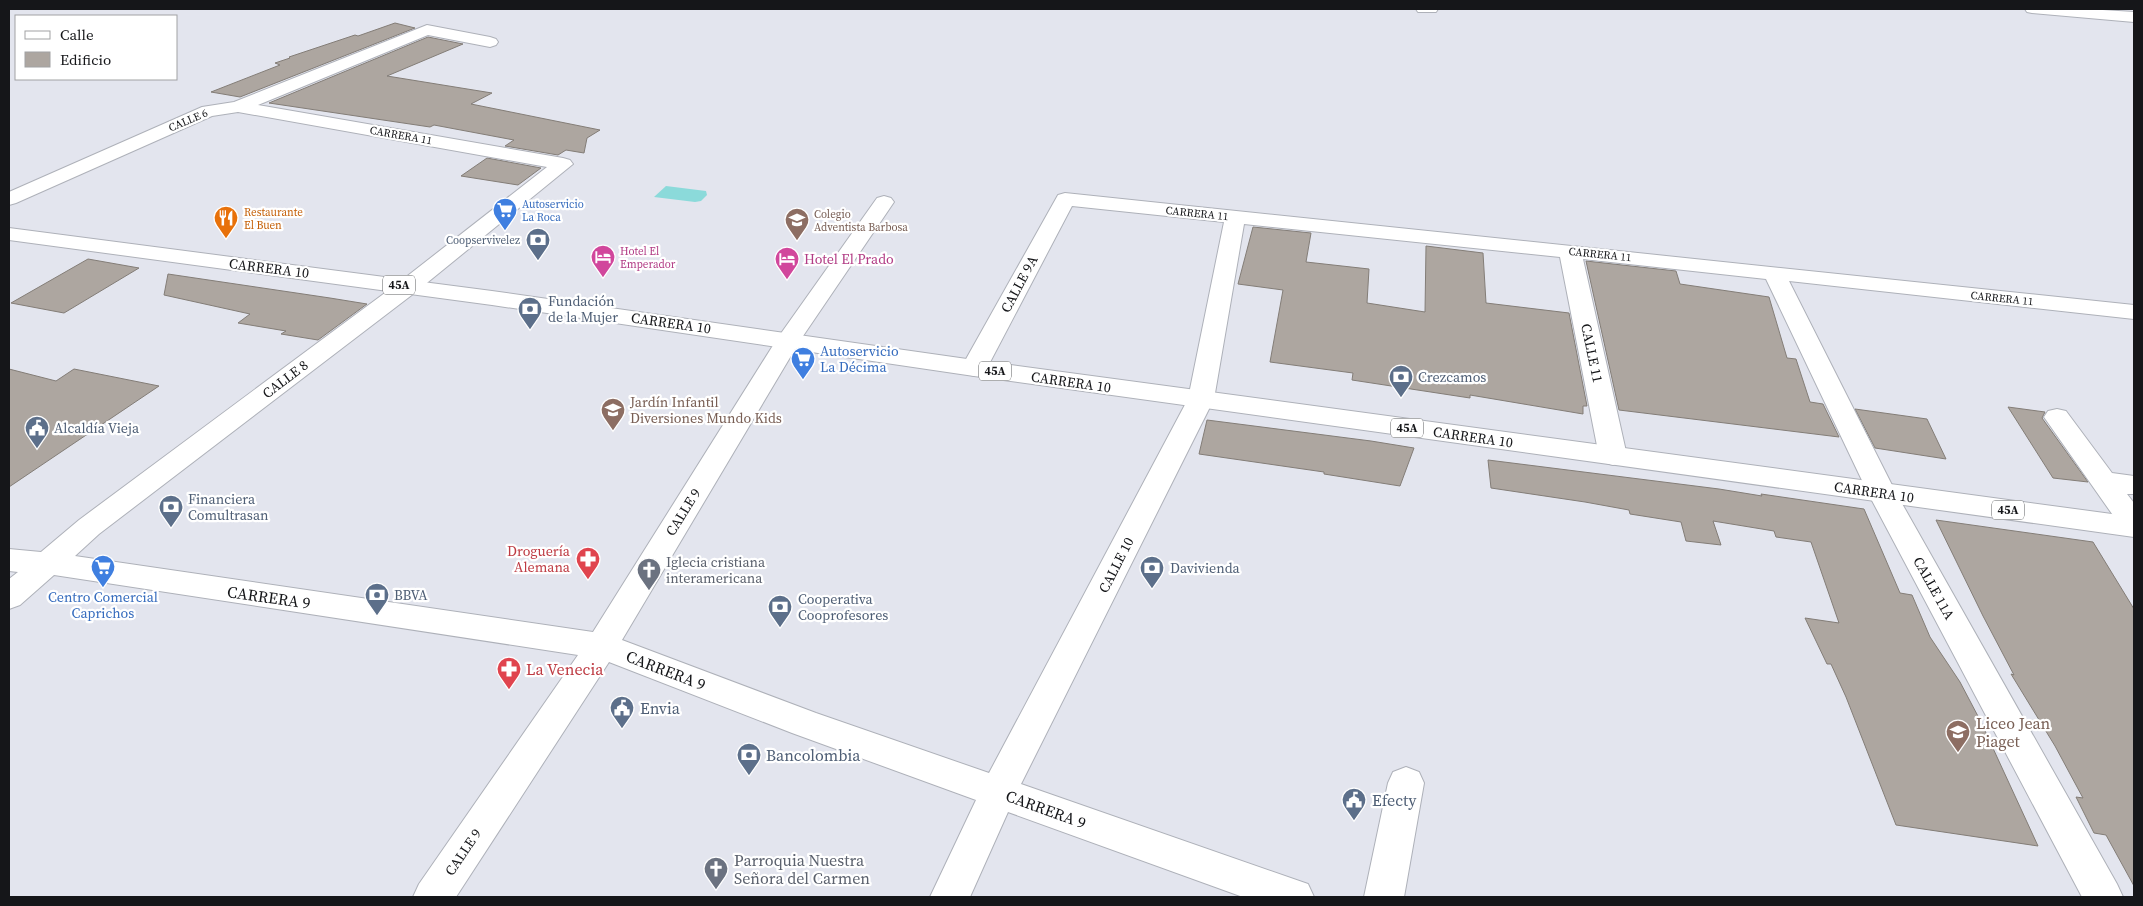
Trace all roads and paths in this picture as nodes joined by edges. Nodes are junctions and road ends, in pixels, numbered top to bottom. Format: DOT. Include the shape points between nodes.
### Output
graph roads {
  1 [pos="1423,9"];
  2 [pos="1431,9"];
  3 [pos="2032,9"];
  4 [pos="2134,17"];
  5 [pos="490,42"];
  6 [pos="238,107"];
  7 [pos="563,164"];
  8 [pos="9,199"];
  9 [pos="1065,199"];
  10 [pos="884,202"];
  11 [pos="1235,217"];
  12 [pos="9,234"];
  13 [pos="1570,251"];
  14 [pos="1774,273"];
  15 [pos="409,286"];
  16 [pos="2134,312"];
  17 [pos="789,339"];
  18 [pos="974,368"];
  19 [pos="1201,400"];
  20 [pos="2057,417"];
  21 [pos="1613,456"];
  22 [pos="2103,481"];
  23 [pos="2134,486"];
  24 [pos="1882,493"];
  25 [pos="2134,526"];
  26 [pos="9,560"];
  27 [pos="45,563"];
  28 [pos="9,597"];
  29 [pos="602,646"];
  30 [pos="1406,783"];
  31 [pos="998,792"];
  32 [pos="433,897"];
  33 [pos="950,897"];
  34 [pos="1294,897"];
  35 [pos="1384,897"];
  36 [pos="2102,897"];
  1 -- 2 [label="main road"];
  3 -- 4 [label="main road"];
  5 -- 6 [label="main road, CALLE 6" via="427,30"];
  6 -- 7 [label="main road, CARRERA 11"];
  6 -- 8 [label="main road, CALLE 6" via="208,111"];
  7 -- 15 [label="main road, CALLE 8"];
  9 -- 11 [label="main road, CARRERA 11"];
  9 -- 18 [label="main road, CALLE 9A"];
  10 -- 17 [label="main road, CALLE 9"];
  11 -- 13 [label="main road, CARRERA 11"];
  11 -- 19 [label="main road, CALLE 10"];
  12 -- 15 [label="main road, CARRERA 10 / 45A"];
  13 -- 14 [label="main road, CARRERA 11"];
  13 -- 21 [label="main road, CALLE 11"];
  14 -- 16 [label="main road, CARRERA 11"];
  14 -- 24 [label="main road, CALLE 11A"];
  15 -- 17 [label="main road, CARRERA 10 / 45A"];
  15 -- 27 [label="main road, CALLE 8"];
  17 -- 18 [label="main road, CARRERA 10 / 45A"];
  17 -- 29 [label="main road, CALLE 9"];
  18 -- 19 [label="main road, CARRERA 10 / 45A"];
  19 -- 21 [label="main road, CARRERA 10 / 45A"];
  19 -- 31 [label="main road, CALLE 10"];
  20 -- 22 [label="main road"];
  21 -- 24 [label="main road, CARRERA 10 / 45A"];
  22 -- 23 [label="main road"];
  22 -- 25 [label="main road"];
  24 -- 25 [label="main road, CARRERA 10 / 45A"];
  24 -- 36 [label="main road, CALLE 11A"];
  26 -- 27 [label="main road, CARRERA 9"];
  27 -- 28 [label="main road, CALLE 8"];
  27 -- 29 [label="main road, CARRERA 9"];
  29 -- 31 [label="main road, CARRERA 9"];
  29 -- 32 [label="main road, CALLE 9"];
  30 -- 35 [label="main road"];
  31 -- 33 [label="main road, CALLE 10"];
  31 -- 34 [label="main road, CARRERA 9"];
}
